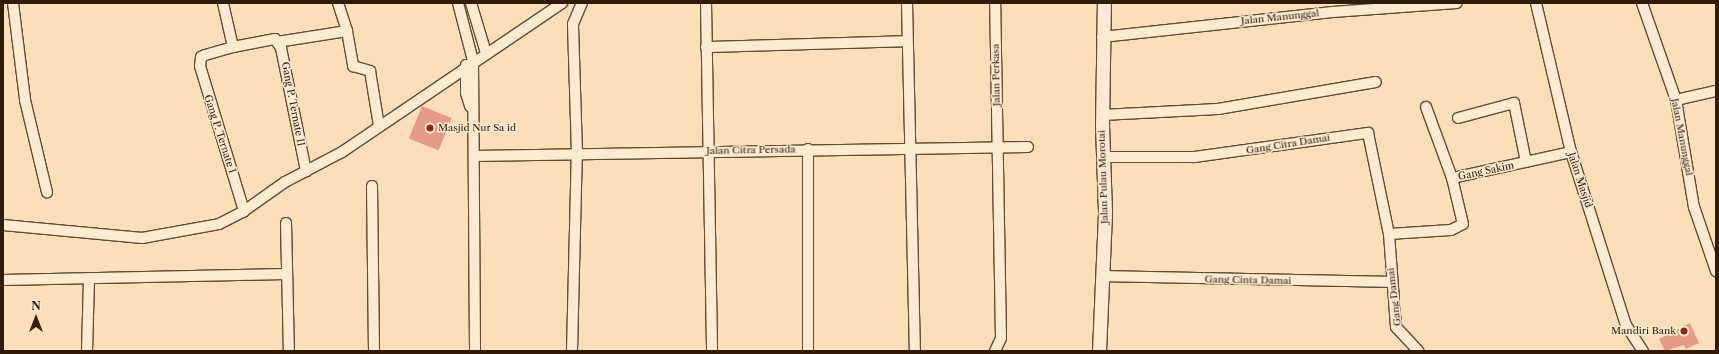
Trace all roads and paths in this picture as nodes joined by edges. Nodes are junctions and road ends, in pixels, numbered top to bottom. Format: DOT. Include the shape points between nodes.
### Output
graph roads {
  1 [pos="13,3"];
  2 [pos="223,3"];
  3 [pos="338,3"];
  4 [pos="458,3"];
  5 [pos="470,3"];
  6 [pos="562,3"];
  7 [pos="582,3"];
  8 [pos="706,3"];
  9 [pos="907,3"];
  10 [pos="995,3"];
  11 [pos="1104,3"];
  12 [pos="1457,3"];
  13 [pos="1536,3"];
  14 [pos="1642,3"];
  15 [pos="347,31"];
  16 [pos="1102,37"];
  17 [pos="276,40"];
  18 [pos="907,41"];
  19 [pos="233,47"];
  20 [pos="706,47"];
  21 [pos="486,53"];
  22 [pos="470,63"];
  23 [pos="1376,82"];
  24 [pos="1716,90"];
  25 [pos="1676,100"];
  26 [pos="1426,107"];
  27 [pos="1102,115"];
  28 [pos="1458,118"];
  29 [pos="379,126"];
  30 [pos="998,147"];
  31 [pos="1028,147"];
  32 [pos="911,148"];
  33 [pos="808,149"];
  34 [pos="710,151"];
  35 [pos="1571,152"];
  36 [pos="577,153"];
  37 [pos="474,156"];
  38 [pos="1104,157"];
  39 [pos="1526,162"];
  40 [pos="306,171"];
  41 [pos="1452,178"];
  42 [pos="372,186"];
  43 [pos="47,192"];
  44 [pos="244,211"];
  45 [pos="286,223"];
  46 [pos="3,226"];
  47 [pos="1389,234"];
  48 [pos="1716,271"];
  49 [pos="286,274"];
  50 [pos="1104,276"];
  51 [pos="88,278"];
  52 [pos="3,280"];
  53 [pos="1391,282"];
  54 [pos="88,351"];
  55 [pos="289,351"];
  56 [pos="374,351"];
  57 [pos="475,351"];
  58 [pos="572,351"];
  59 [pos="712,351"];
  60 [pos="808,351"];
  61 [pos="915,351"];
  62 [pos="994,351"];
  63 [pos="1099,351"];
  64 [pos="1418,351"];
  65 [pos="1643,351"];
  1 -- 43 [label="street" via="25,100"];
  2 -- 19 [label="street"];
  3 -- 15 [label="street"];
  4 -- 22 [label="street"];
  5 -- 21 [label="street"];
  6 -- 21 [label="street"];
  7 -- 36 [label="street" via="573,24"];
  8 -- 20 [label="street"];
  9 -- 18 [label="street"];
  10 -- 30 [label="street, Jalan Perkasa"];
  11 -- 16 [label="street, Jalan Pulau Morotai"];
  12 -- 16 [label="street, Jalan Manunggal" via="1333,12"];
  13 -- 35 [label="street, Jalan Masjid"];
  14 -- 25 [label="street, Jalan Manunggal"];
  15 -- 17 [label="street"];
  15 -- 29 [label="street" via="352,66 370,71"];
  16 -- 27 [label="street, Jalan Pulau Morotai"];
  17 -- 19 [label="street"];
  17 -- 40 [label="street, Gang P. Ternate II" via="286,62"];
  18 -- 20 [label="street"];
  18 -- 32 [label="street"];
  19 -- 44 [label="street, Gang P. Ternate I" via="201,58 204,87"];
  20 -- 34 [label="street"];
  21 -- 22 [label="street"];
  22 -- 29 [label="street"];
  22 -- 37 [label="street"];
  23 -- 27 [label="street" via="1218,109"];
  24 -- 25 [label="street"];
  25 -- 48 [label="street, Jalan Manunggal" via="1694,207"];
  26 -- 41 [label="street"];
  27 -- 38 [label="street, Jalan Pulau Morotai"];
  28 -- 39 [label="street" via="1514,103"];
  29 -- 40 [label="street"];
  30 -- 31 [label="street, Jalan Citra Persada"];
  30 -- 32 [label="street, Jalan Citra Persada"];
  30 -- 62 [label="street, Jalan Perkasa" via="1000,338"];
  32 -- 33 [label="street, Jalan Citra Persada"];
  32 -- 61 [label="street"];
  33 -- 34 [label="street, Jalan Citra Persada"];
  33 -- 60 [label="street"];
  34 -- 36 [label="street, Jalan Citra Persada" via="647,154"];
  34 -- 59 [label="street"];
  35 -- 39 [label="street, Gang Sakim"];
  35 -- 65 [label="street, Jalan Masjid" via="1626,326"];
  36 -- 37 [label="street, Jalan Citra Persada"];
  36 -- 58 [label="street"];
  37 -- 57 [label="street"];
  38 -- 47 [label="street, Gang Citra Damai" via="1209,156 1365,132 1370,138"];
  38 -- 50 [label="street, Jalan Pulau Morotai"];
  39 -- 41 [label="street, Gang Sakim"];
  40 -- 44 [label="street" via="285,182"];
  41 -- 47 [label="street, Gang Sakim" via="1463,224 1451,230"];
  42 -- 56 [label="street"];
  44 -- 46 [label="street" via="219,224 198,230 142,238"];
  45 -- 49 [label="street"];
  47 -- 53 [label="street, Gang Damai"];
  49 -- 51 [label="street"];
  49 -- 55 [label="street"];
  50 -- 53 [label="street, Gang Cinta Damai"];
  50 -- 63 [label="street, Jalan Pulau Morotai"];
  51 -- 52 [label="street"];
  51 -- 54 [label="street"];
  53 -- 64 [label="street, Gang Damai" via="1396,327"];
}
